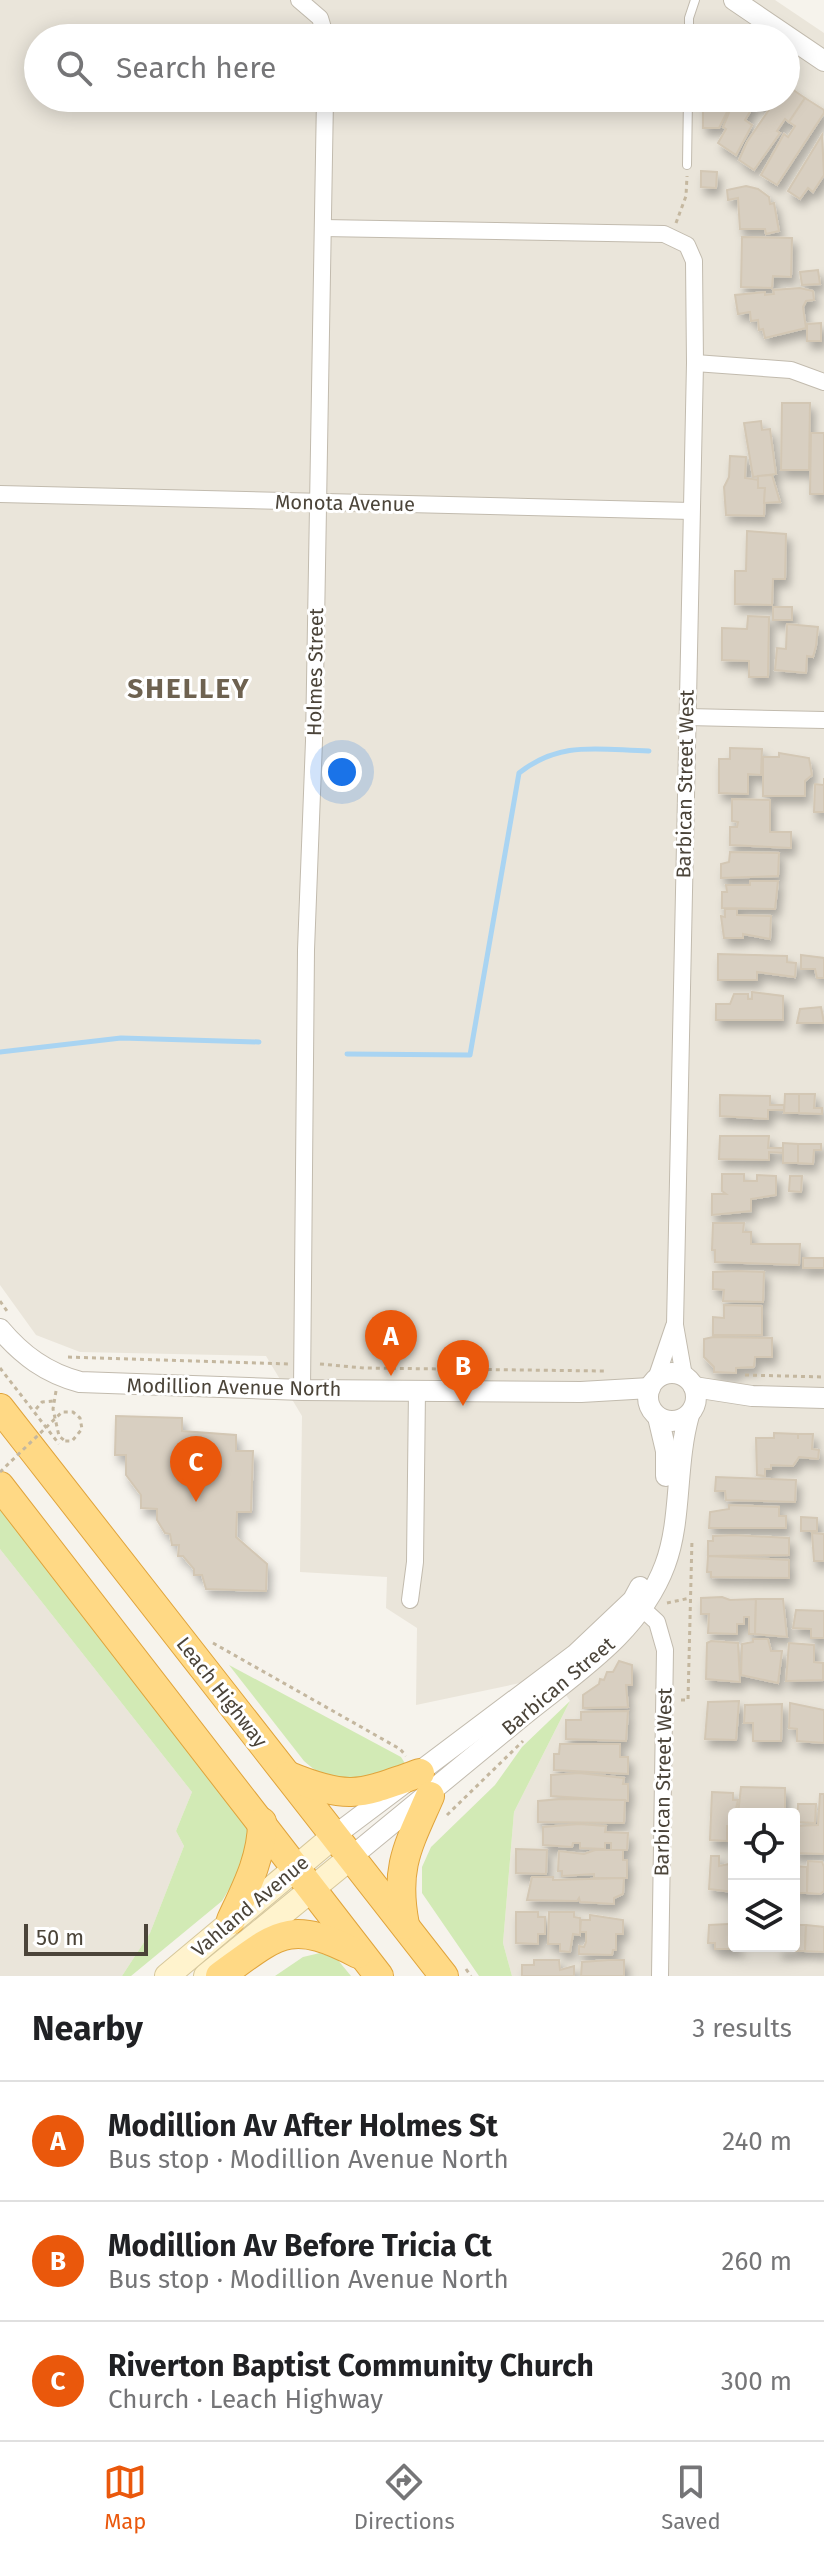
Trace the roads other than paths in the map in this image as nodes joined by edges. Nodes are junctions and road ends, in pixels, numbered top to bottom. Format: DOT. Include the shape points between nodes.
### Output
graph roads {
  1 [pos="299,0"];
  2 [pos="695,0"];
  3 [pos="734,0"];
  4 [pos="322,24"];
  5 [pos="689,24"];
  6 [pos="769,24"];
  7 [pos="800,45"];
  8 [pos="824,61"];
  9 [pos="325,112"];
  10 [pos="688,112"];
  11 [pos="687,165"];
  12 [pos="323,228"];
  13 [pos="695,363"];
  14 [pos="824,382"];
  15 [pos="0,494"];
  16 [pos="318,502"];
  17 [pos="691,511"];
  18 [pos="687,717"];
  19 [pos="824,720"];
  20 [pos="4,1321"];
  21 [pos="675,1325"];
  22 [pos="302,1390"];
  23 [pos="417,1390"];
  24 [pos="690,1396"];
  25 [pos="653,1398"];
  26 [pos="824,1398"];
  27 [pos="0,1408"];
  28 [pos="0,1486"];
  29 [pos="410,1600"];
  30 [pos="638,1604"];
  31 [pos="288,1776"];
  32 [pos="419,1776"];
  33 [pos="262,1822"];
  34 [pos="342,1847"];
  35 [pos="304,1877"];
  36 [pos="231,1920"];
  37 [pos="406,1927"];
  38 [pos="372,1967"];
  39 [pos="453,1971"];
  40 [pos="167,1976"];
  41 [pos="206,1976"];
  42 [pos="220,1976"];
  43 [pos="660,1976"];
  1 -- 4 [label="street"];
  2 -- 5 [label="lane"];
  3 -- 6 [label="street"];
  7 -- 8 [label="street"];
  9 -- 12 [label="street, Holmes Street"];
  10 -- 11 [label="lane"];
  12 -- 13 [label="street, Barbican Street West" via="672,236 687,245 694,261"];
  12 -- 16 [label="street, Holmes Street"];
  13 -- 14 [label="street" via="791,370"];
  13 -- 17 [label="street, Barbican Street West"];
  15 -- 16 [label="street, Monota Avenue"];
  16 -- 17 [label="street, Monota Avenue"];
  16 -- 22 [label="street, Holmes Street"];
  17 -- 18 [label="street, Barbican Street West"];
  18 -- 19 [label="street"];
  18 -- 21 [label="street, Barbican Street West"];
  20 -- 22 [label="street, Modillion Avenue North" via="36,1364 61,1377 112,1385"];
  21 -- 24 [label="street, Barbican Street West"];
  21 -- 25 [label="street, Barbican Street West"];
  22 -- 23 [label="street, Modillion Avenue North"];
  23 -- 25 [label="street, Modillion Avenue North"];
  23 -- 29 [label="street"];
  24 -- 25 [label="street" via="669,1373"];
  24 -- 25 [label="street" via="670,1422"];
  24 -- 26 [label="street"];
  24 -- 30 [label="street, Barbican Street" via="666,1563"];
  25 -- 30 [label="street, Barbican Street" via="666,1451 664,1515"];
  27 -- 31 [label="highway, Leach Highway"];
  28 -- 33 [label="highway"];
  30 -- 32 [label="street, Barbican Street"];
  30 -- 43 [label="street, Barbican Street West" via="657,1622 665,1650"];
  31 -- 32 [label="highway" via="346,1795"];
  31 -- 34 [label="highway, Leach Highway"];
  32 -- 34 [label="street, Barbican Street"];
  32 -- 37 [label="highway" via="399,1882"];
  33 -- 35 [label="highway"];
  33 -- 36 [label="highway" via="261,1849"];
  34 -- 35 [label="main road, Vahland Avenue"];
  34 -- 37 [label="highway, Leach Highway"];
  35 -- 36 [label="main road, Vahland Avenue"];
  35 -- 38 [label="highway"];
  35 -- 41 [label="main road, Vahland Avenue"];
  36 -- 40 [label="main road, Vahland Avenue"];
  37 -- 39 [label="highway, Leach Highway"];
  38 -- 42 [label="highway" via="321,1935 298,1933 260,1947"];
}
